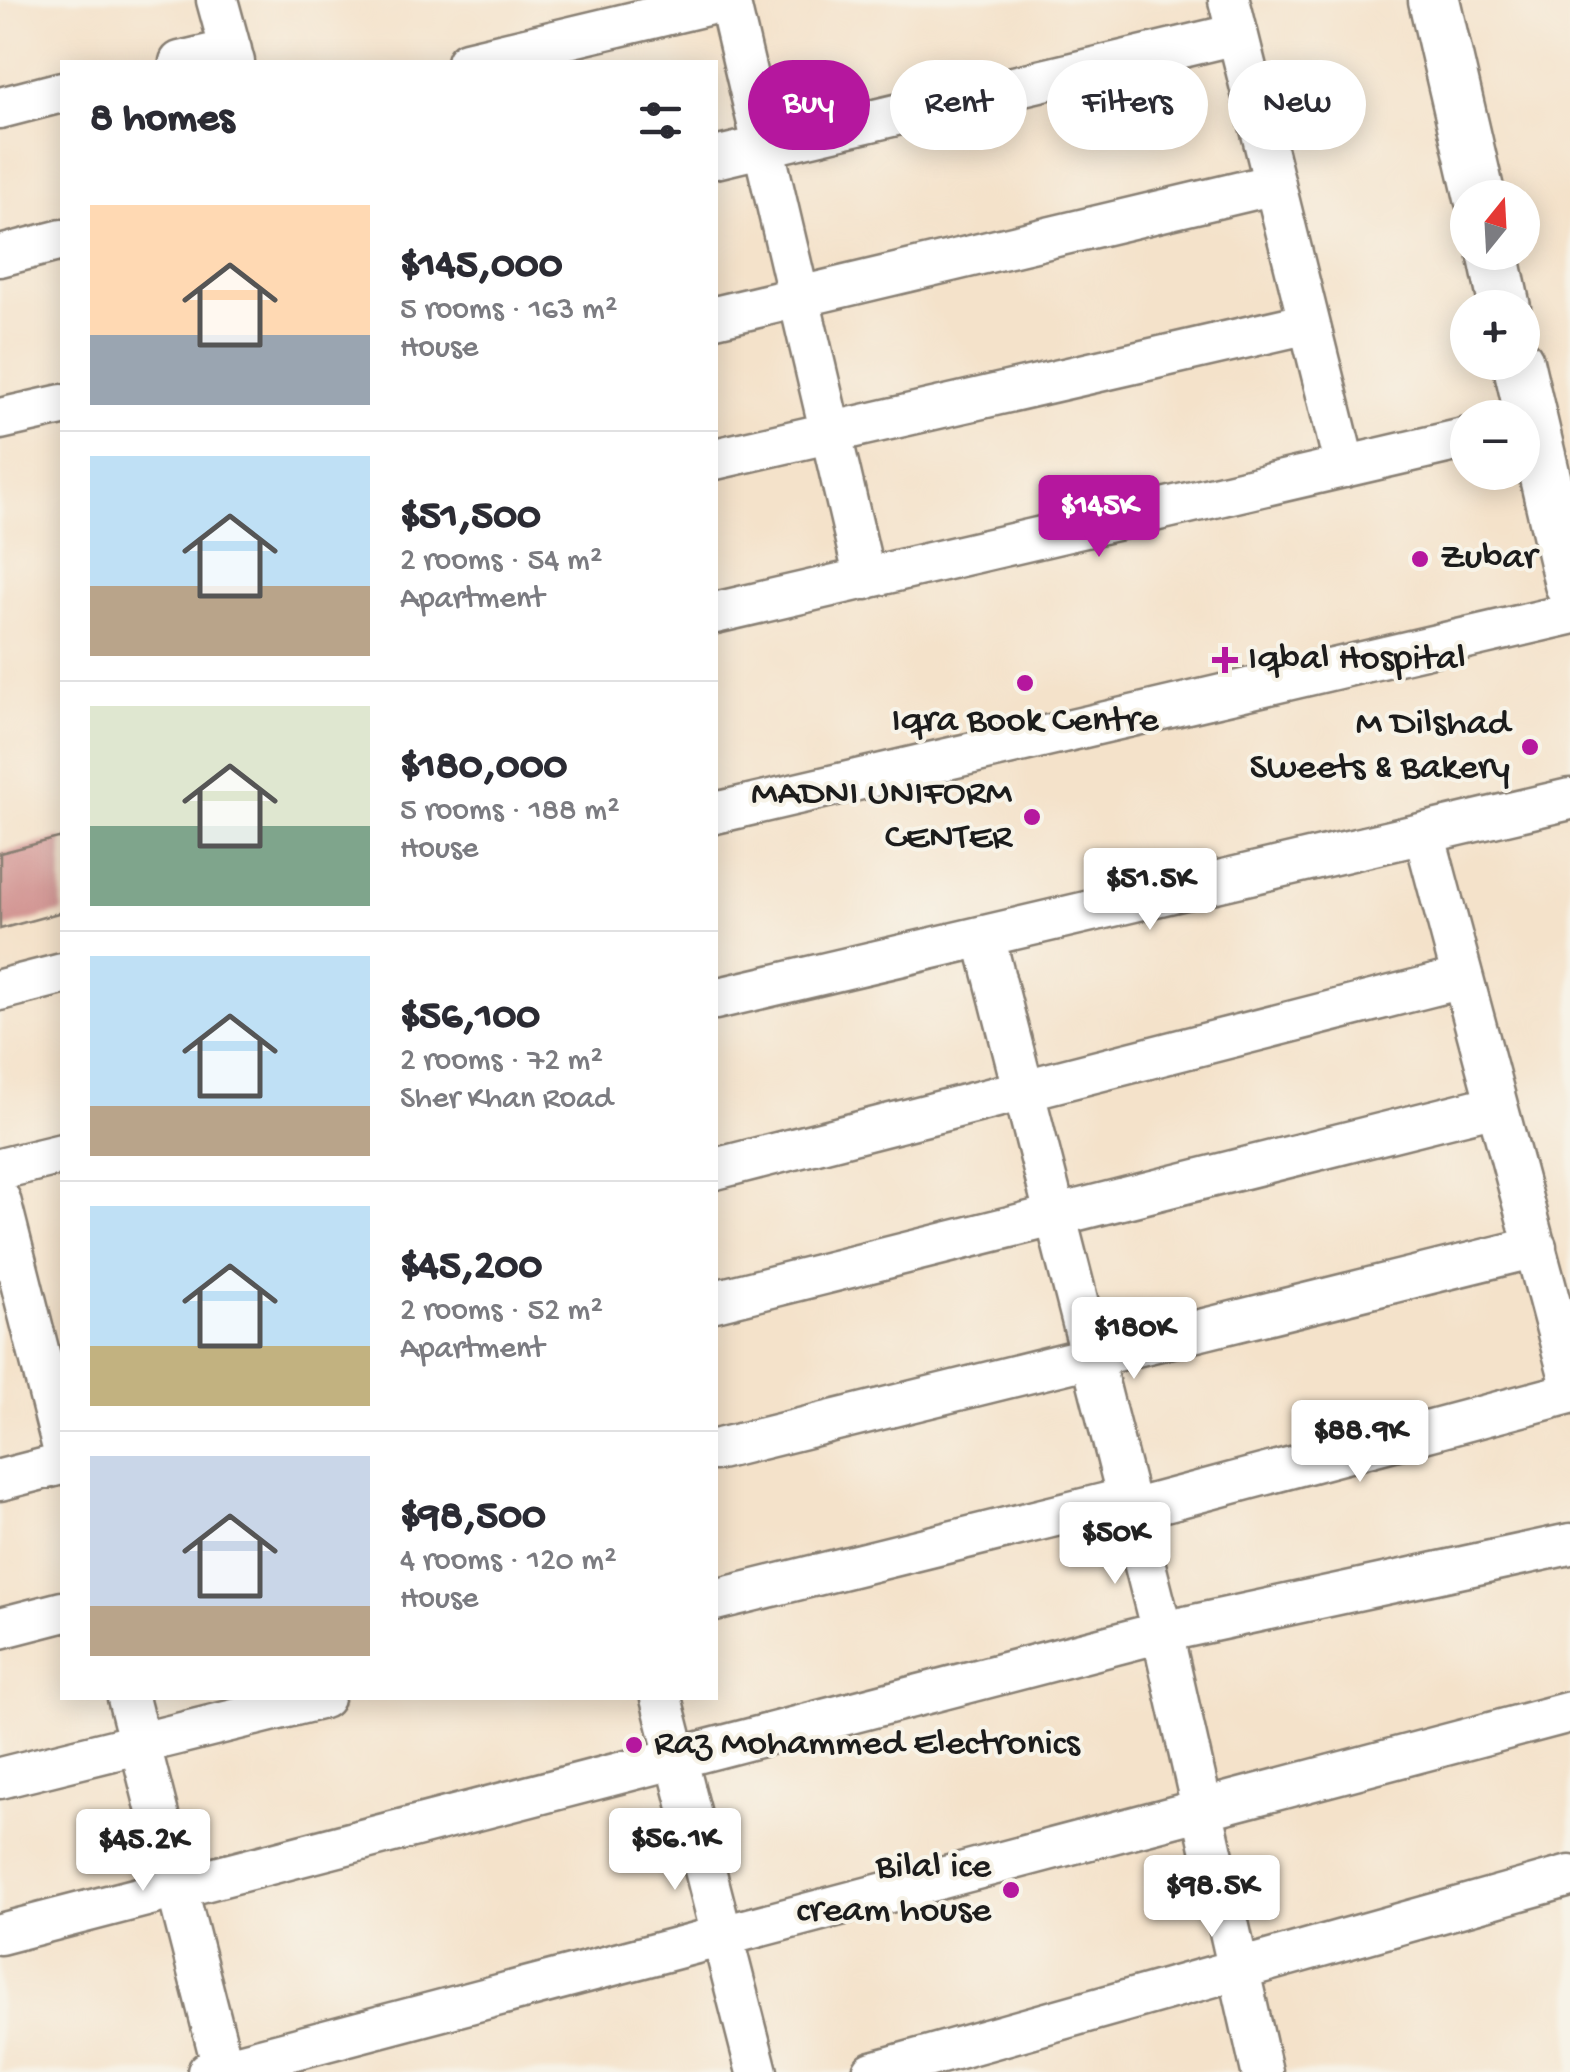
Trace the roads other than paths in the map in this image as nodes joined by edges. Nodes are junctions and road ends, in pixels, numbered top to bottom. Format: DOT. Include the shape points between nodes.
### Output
graph roads {
  1 [pos="217,0"];
  2 [pos="728,0"];
  3 [pos="1434,0"];
  4 [pos="1233,17"];
  5 [pos="232,56"];
  6 [pos="197,60"];
  7 [pos="476,60"];
  8 [pos="748,84"];
  9 [pos="60,93"];
  10 [pos="0,108"];
  11 [pos="870,117"];
  12 [pos="750,150"];
  13 [pos="764,150"];
  14 [pos="718,157"];
  15 [pos="1476,180"];
  16 [pos="1275,184"];
  17 [pos="60,241"];
  18 [pos="0,256"];
  19 [pos="798,298"];
  20 [pos="718,316"];
  21 [pos="1309,323"];
  22 [pos="60,405"];
  23 [pos="0,419"];
  24 [pos="831,433"];
  25 [pos="1450,442"];
  26 [pos="718,458"];
  27 [pos="1345,466"];
  28 [pos="1540,472"];
  29 [pos="865,578"];
  30 [pos="1570,584"];
  31 [pos="718,613"];
  32 [pos="1570,614"];
  33 [pos="1570,798"];
  34 [pos="718,812"];
  35 [pos="1424,832"];
  36 [pos="984,936"];
  37 [pos="60,975"];
  38 [pos="1462,978"];
  39 [pos="0,990"];
  40 [pos="718,998"];
  41 [pos="1024,1089"];
  42 [pos="1496,1104"];
  43 [pos="60,1154"];
  44 [pos="718,1168"];
  45 [pos="0,1169"];
  46 [pos="0,1200"];
  47 [pos="1056,1216"];
  48 [pos="1536,1248"];
  49 [pos="718,1300"];
  50 [pos="31,1324"];
  51 [pos="1092,1356"];
  52 [pos="1570,1378"];
  53 [pos="1570,1393"];
  54 [pos="60,1436"];
  55 [pos="718,1449"];
  56 [pos="60,1465"];
  57 [pos="0,1480"];
  58 [pos="1130,1504"];
  59 [pos="1570,1544"];
  60 [pos="718,1599"];
  61 [pos="60,1613"];
  62 [pos="0,1628"];
  63 [pos="1162,1632"];
  64 [pos="128,1700"];
  65 [pos="316,1700"];
  66 [pos="662,1700"];
  67 [pos="1570,1712"];
  68 [pos="139,1743"];
  69 [pos="676,1758"];
  70 [pos="0,1778"];
  71 [pos="1203,1809"];
  72 [pos="1570,1876"];
  73 [pos="177,1888"];
  74 [pos="0,1934"];
  75 [pos="723,1937"];
  76 [pos="1240,1969"];
  77 [pos="219,2071"];
  78 [pos="757,2072"];
  79 [pos="873,2072"];
  80 [pos="1262,2072"];
  1 -- 5 [label="street"];
  2 -- 7 [label="street"];
  2 -- 8 [label="street"];
  3 -- 15 [label="main road"];
  4 -- 11 [label="street"];
  4 -- 16 [label="street"];
  5 -- 6 [label="street"];
  9 -- 10 [label="street"];
  12 -- 14 [label="street"];
  13 -- 19 [label="street"];
  16 -- 19 [label="street"];
  16 -- 21 [label="street"];
  17 -- 18 [label="street"];
  19 -- 20 [label="street"];
  19 -- 24 [label="street"];
  21 -- 24 [label="street"];
  21 -- 27 [label="street"];
  22 -- 23 [label="street"];
  24 -- 26 [label="street"];
  24 -- 29 [label="street"];
  25 -- 27 [label="street"];
  27 -- 29 [label="street"];
  28 -- 30 [label="main road"];
  29 -- 31 [label="street"];
  32 -- 34 [label="street"];
  33 -- 35 [label="street"];
  35 -- 36 [label="street"];
  35 -- 38 [label="street"];
  36 -- 40 [label="street"];
  36 -- 41 [label="street"];
  37 -- 39 [label="street"];
  38 -- 41 [label="street"];
  38 -- 42 [label="street"];
  41 -- 44 [label="street"];
  41 -- 47 [label="street"];
  42 -- 47 [label="street"];
  42 -- 48 [label="street"];
  43 -- 45 [label="street"];
  46 -- 50 [label="street"];
  47 -- 49 [label="street"];
  47 -- 51 [label="street"];
  48 -- 51 [label="street"];
  48 -- 52 [label="street"];
  50 -- 54 [label="street"];
  51 -- 55 [label="street"];
  51 -- 58 [label="street"];
  53 -- 58 [label="street"];
  56 -- 57 [label="street"];
  58 -- 60 [label="street"];
  58 -- 63 [label="street"];
  59 -- 63 [label="street"];
  61 -- 62 [label="street"];
  63 -- 69 [label="street"];
  63 -- 71 [label="street"];
  64 -- 68 [label="street"];
  65 -- 68 [label="street"];
  66 -- 69 [label="street"];
  67 -- 71 [label="street"];
  68 -- 70 [label="street"];
  68 -- 73 [label="street"];
  69 -- 73 [label="street"];
  69 -- 75 [label="street"];
  71 -- 75 [label="street"];
  71 -- 76 [label="street"];
  72 -- 76 [label="street"];
  73 -- 74 [label="street"];
  73 -- 77 [label="street"];
  75 -- 77 [label="street"];
  75 -- 78 [label="street"];
  76 -- 79 [label="street"];
  76 -- 80 [label="street"];
}
